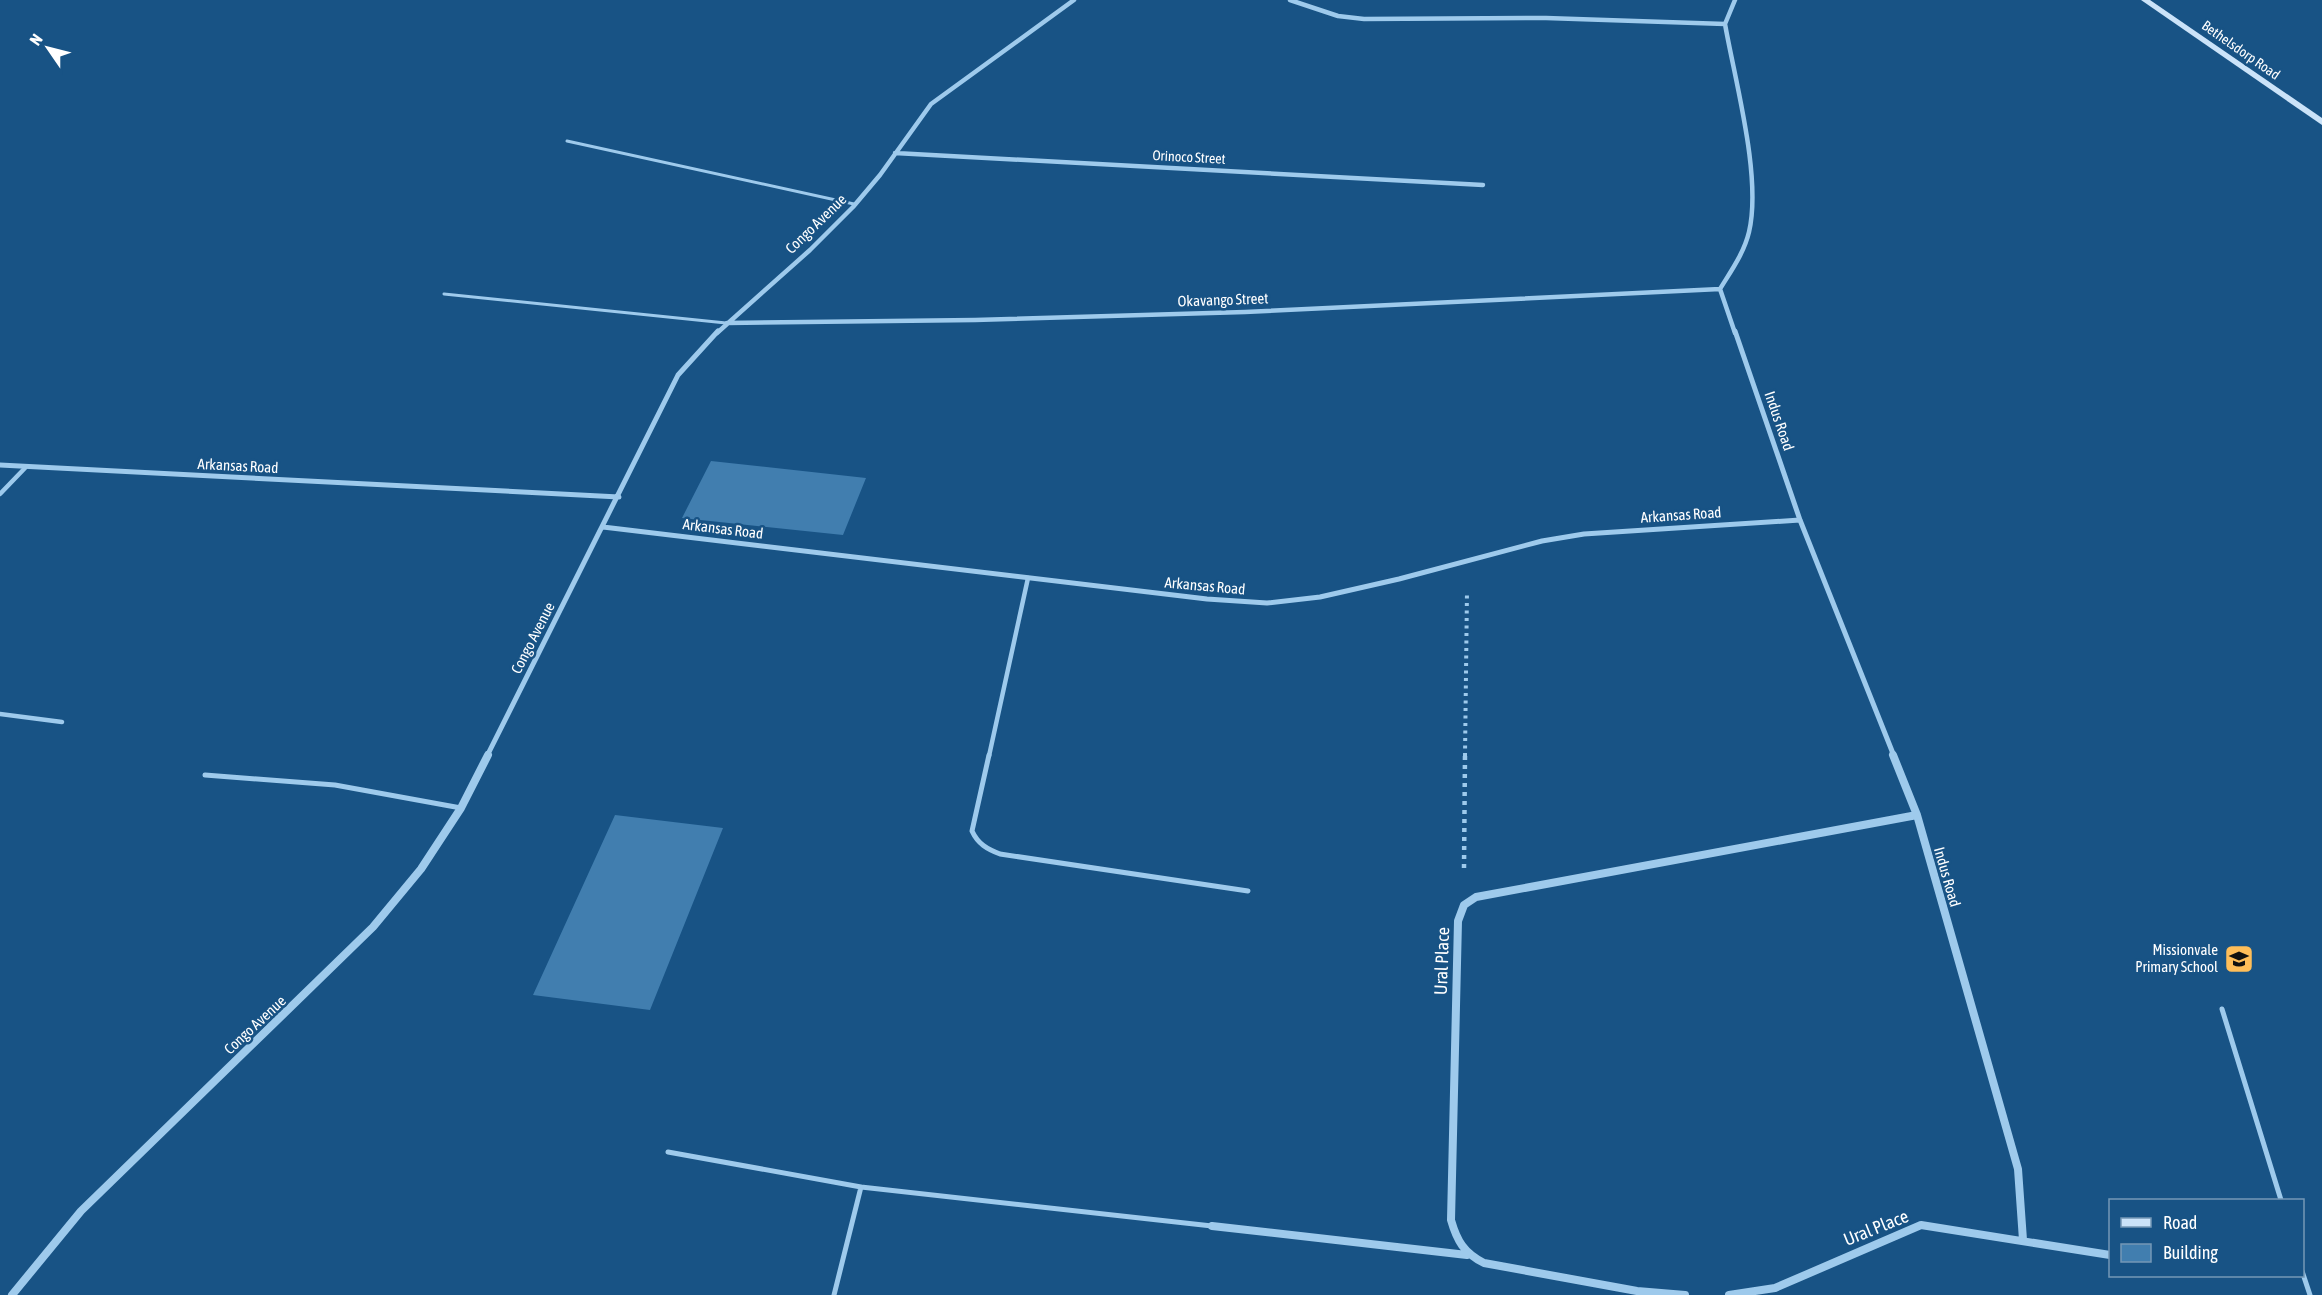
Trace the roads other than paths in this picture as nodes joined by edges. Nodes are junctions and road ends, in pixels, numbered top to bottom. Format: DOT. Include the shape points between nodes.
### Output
graph roads {
  1 [pos="1074,0"];
  2 [pos="1290,0"];
  3 [pos="1315,0"];
  4 [pos="1735,0"];
  5 [pos="2145,0"];
  6 [pos="1309,7"];
  7 [pos="1725,24"];
  8 [pos="2322,122"];
  9 [pos="567,141"];
  10 [pos="895,153"];
  11 [pos="1483,184"];
  12 [pos="854,204"];
  13 [pos="1720,289"];
  14 [pos="444,294"];
  15 [pos="726,323"];
  16 [pos="0,465"];
  17 [pos="25,468"];
  18 [pos="0,494"];
  19 [pos="619,497"];
  20 [pos="1800,520"];
  21 [pos="603,527"];
  22 [pos="1028,578"];
  23 [pos="0,714"];
  24 [pos="62,722"];
  25 [pos="205,775"];
  26 [pos="461,808"];
  27 [pos="1917,815"];
  28 [pos="1248,891"];
  29 [pos="2222,1009"];
  30 [pos="668,1152"];
  31 [pos="861,1187"];
  32 [pos="2281,1199"];
  33 [pos="1212,1226"];
  34 [pos="2023,1240"];
  35 [pos="1467,1255"];
  36 [pos="2109,1255"];
  37 [pos="2304,1277"];
  38 [pos="12,1295"];
  39 [pos="834,1295"];
  40 [pos="1685,1295"];
  41 [pos="1729,1295"];
  42 [pos="2310,1295"];
  1 -- 10 [label="street, Congo Avenue" via="931,104"];
  2 -- 6 [label="street"];
  3 -- 6 [label="street"];
  4 -- 7 [label="street"];
  5 -- 8 [label="main road, Bethelsdorp Road"];
  6 -- 7 [label="street" via="1364,19 1546,18"];
  7 -- 13 [label="street" via="1752,201 1750,231"];
  9 -- 12 [label="lane"];
  10 -- 11 [label="street, Orinoco Street"];
  10 -- 12 [label="street, Congo Avenue"];
  12 -- 15 [label="street, Congo Avenue"];
  13 -- 15 [label="street, Okavango Street" via="1245,312"];
  13 -- 20 [label="street, Indus Road"];
  14 -- 15 [label="lane"];
  15 -- 19 [label="street, Congo Avenue" via="678,375"];
  16 -- 17 [label="street, Arkansas Road"];
  17 -- 18 [label="lane"];
  17 -- 19 [label="street, Arkansas Road"];
  19 -- 21 [label="street, Congo Avenue"];
  20 -- 22 [label="street, Arkansas Road" via="1584,534 1332,594 1267,603"];
  20 -- 27 [label="street, Indus Road"];
  21 -- 22 [label="street, Arkansas Road"];
  21 -- 26 [label="street, Congo Avenue"];
  22 -- 28 [label="lane" via="972,831 977,842 1000,854"];
  23 -- 24 [label="lane"];
  25 -- 26 [label="lane" via="335,785"];
  26 -- 38 [label="street, Congo Avenue" via="421,868 373,927 81,1211"];
  27 -- 34 [label="street, Indus Road" via="2018,1168"];
  27 -- 35 [label="street, Ural Place" via="1476,897 1464,905 1458,921 1451,1220 1456,1239"];
  29 -- 32 [label="lane"];
  30 -- 31 [label="lane"];
  31 -- 33 [label="lane"];
  31 -- 39 [label="lane"];
  33 -- 35 [label="street"];
  34 -- 36 [label="street, Ural Place"];
  34 -- 41 [label="street, Ural Place" via="1921,1225 1775,1288"];
  35 -- 40 [label="street" via="1484,1263 1637,1291"];
  37 -- 42 [label="lane"];
}
